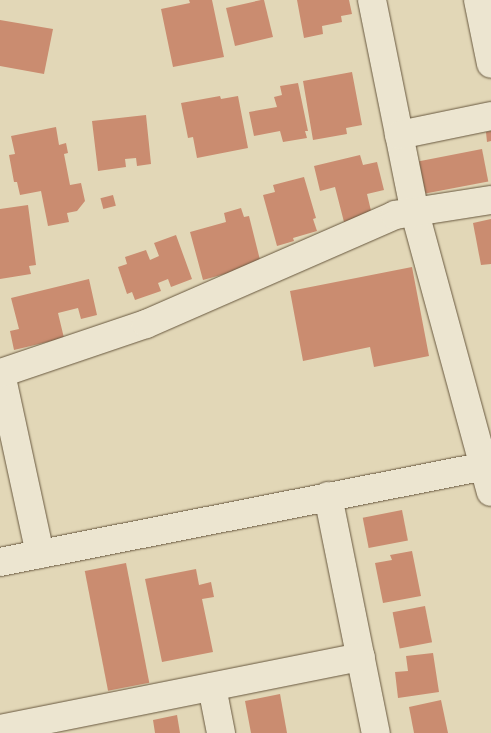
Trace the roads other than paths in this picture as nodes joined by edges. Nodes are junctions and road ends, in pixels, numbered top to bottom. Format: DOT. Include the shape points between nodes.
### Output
graph roads {
  1 [pos="372,0"];
  2 [pos="478,0"];
  3 [pos="491,64"];
  4 [pos="491,116"];
  5 [pos="399,134"];
  6 [pos="491,200"];
  7 [pos="415,213"];
  8 [pos="489,474"];
  9 [pos="328,496"];
  10 [pos="40,554"];
  11 [pos="0,562"];
  12 [pos="361,657"];
  13 [pos="212,687"];
  14 [pos="62,725"];
  15 [pos="0,729"];
  16 [pos="221,733"];
  17 [pos="376,733"];
  1 -- 5 [label="street"];
  2 -- 3 [label="street"];
  4 -- 5 [label="street"];
  5 -- 7 [label="street"];
  6 -- 7 [label="street"];
  7 -- 8 [label="street"];
  7 -- 10 [label="street" via="395,215 356,230 146,324 1,373"];
  8 -- 9 [label="street"];
  9 -- 10 [label="street"];
  9 -- 12 [label="street"];
  10 -- 11 [label="street"];
  12 -- 13 [label="street"];
  12 -- 17 [label="street"];
  13 -- 14 [label="street"];
  13 -- 16 [label="street"];
  14 -- 15 [label="street"];
}
